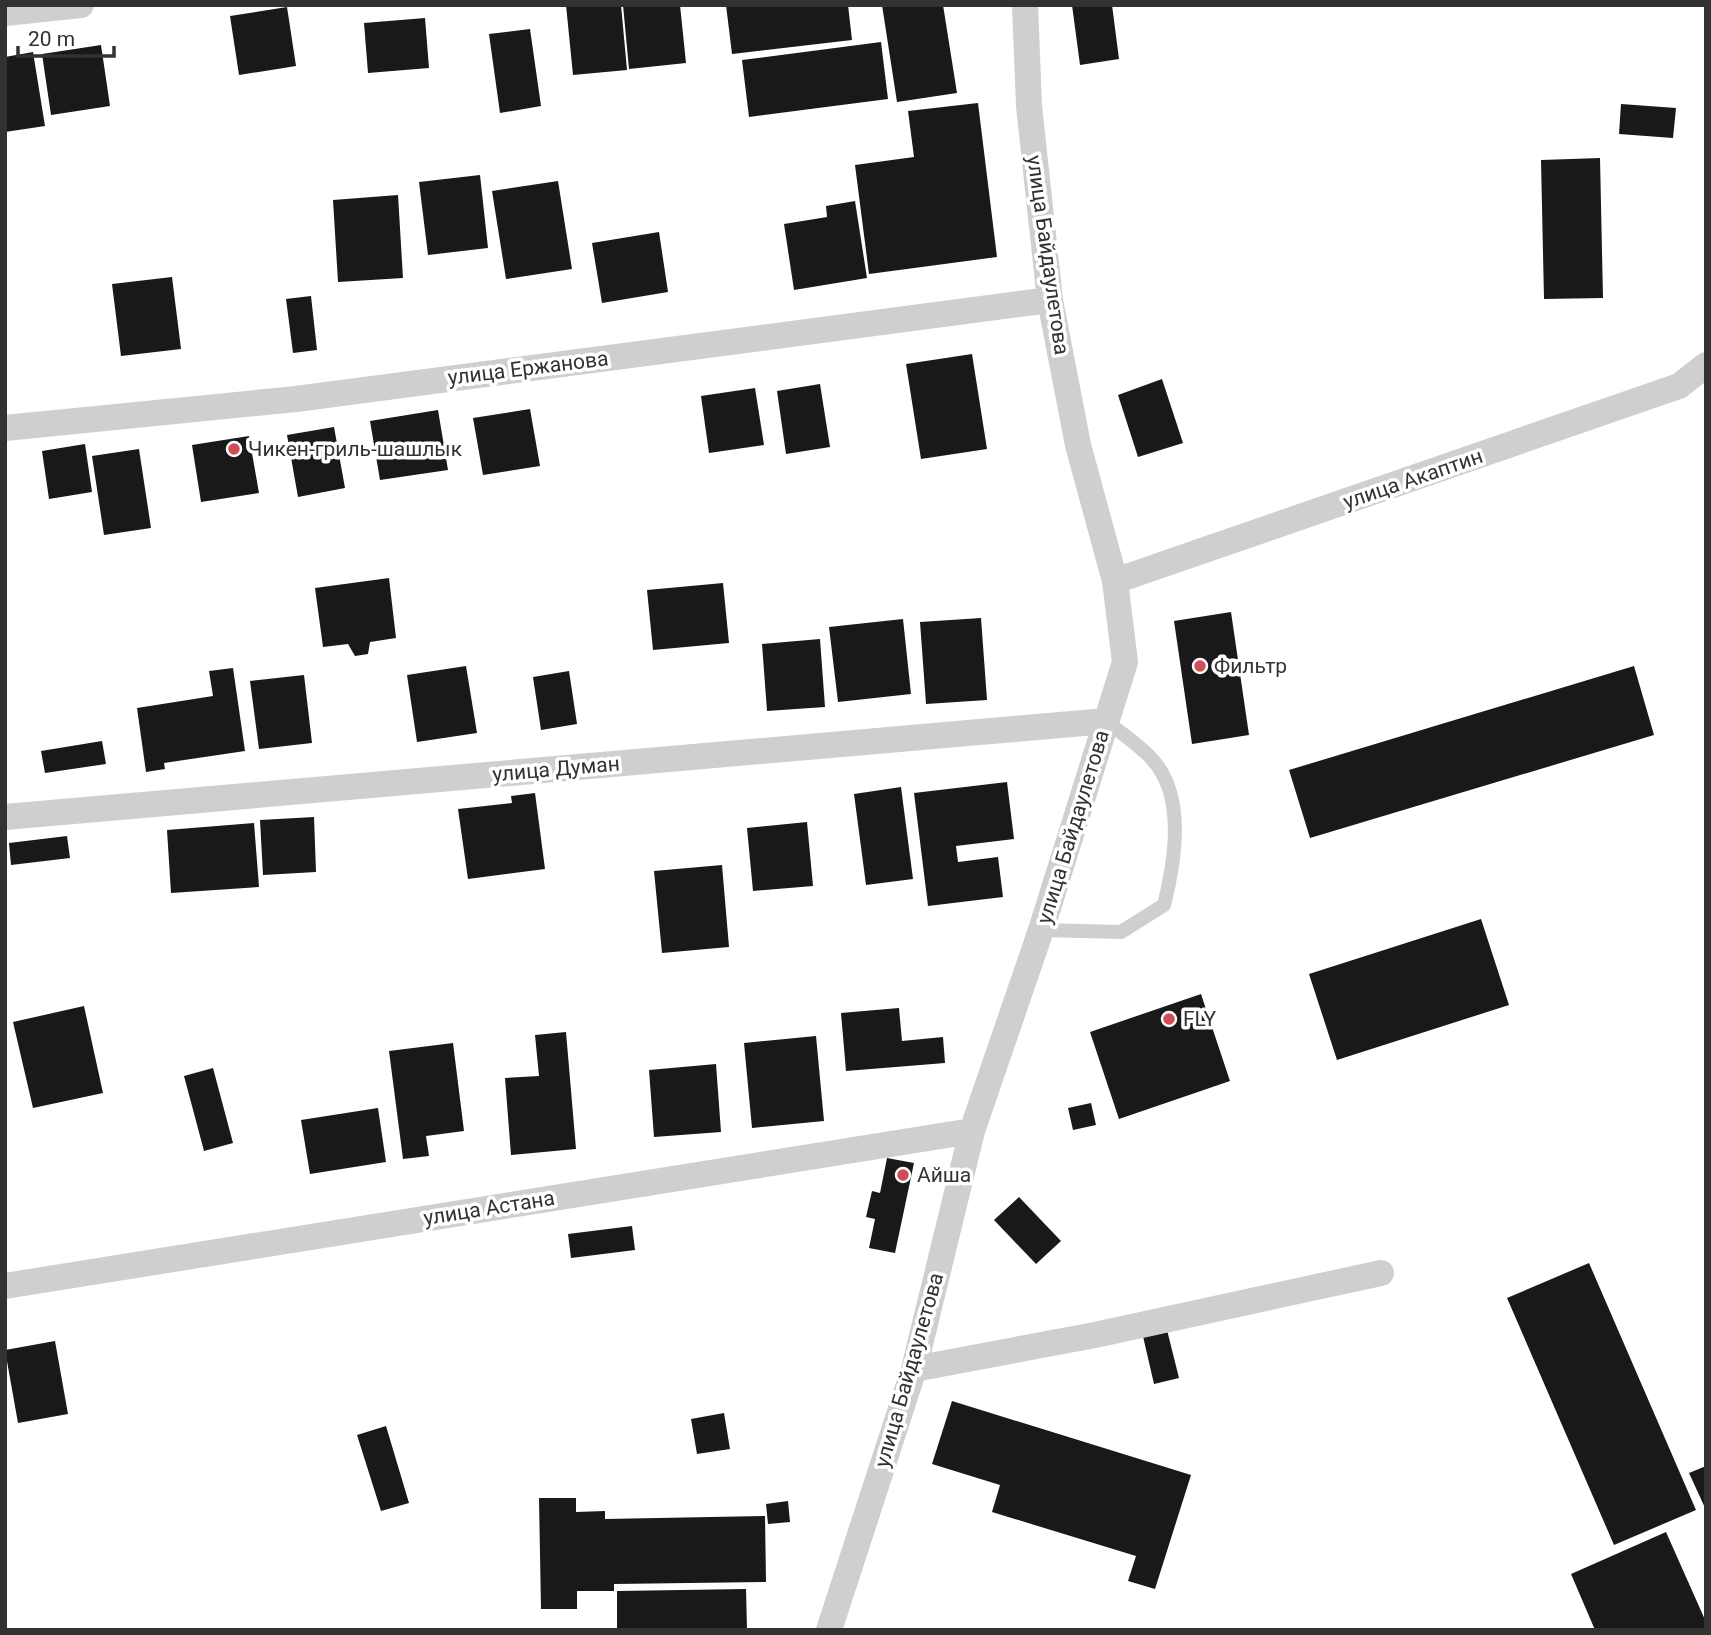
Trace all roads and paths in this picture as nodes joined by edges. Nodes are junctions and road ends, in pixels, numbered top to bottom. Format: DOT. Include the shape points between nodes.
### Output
graph roads {
  1 [pos="81,5"];
  2 [pos="1026,5"];
  3 [pos="5,13"];
  4 [pos="1050,300"];
  5 [pos="1706,365"];
  6 [pos="5,428"];
  7 [pos="1115,581"];
  8 [pos="1106,720"];
  9 [pos="5,817"];
  10 [pos="1041,930"];
  11 [pos="972,1131"];
  12 [pos="1381,1273"];
  13 [pos="5,1286"];
  14 [pos="914,1369"];
  15 [pos="829,1630"];
  1 -- 3 [label="street"];
  2 -- 4 [label="street, улица Байдаулетова" via="1029,106"];
  4 -- 6 [label="street, улица Ержанова" via="296,399"];
  4 -- 7 [label="street, улица Байдаулетова" via="1078,445"];
  5 -- 7 [label="street, улица Акаптин" via="1679,386"];
  7 -- 8 [label="street, улица Байдаулетова" via="1125,662"];
  8 -- 9 [label="street, улица Думан"];
  8 -- 10 [label="street, улица Байдаулетова"];
  8 -- 10 [label="lane" via="1153,760 1173,799 1172,872 1164,905 1121,932"];
  10 -- 11 [label="street, улица Байдаулетова"];
  11 -- 13 [label="street, улица Астана"];
  11 -- 14 [label="street, улица Байдаулетова"];
  12 -- 14 [label="street"];
  14 -- 15 [label="street, улица Байдаулетова"];
}
